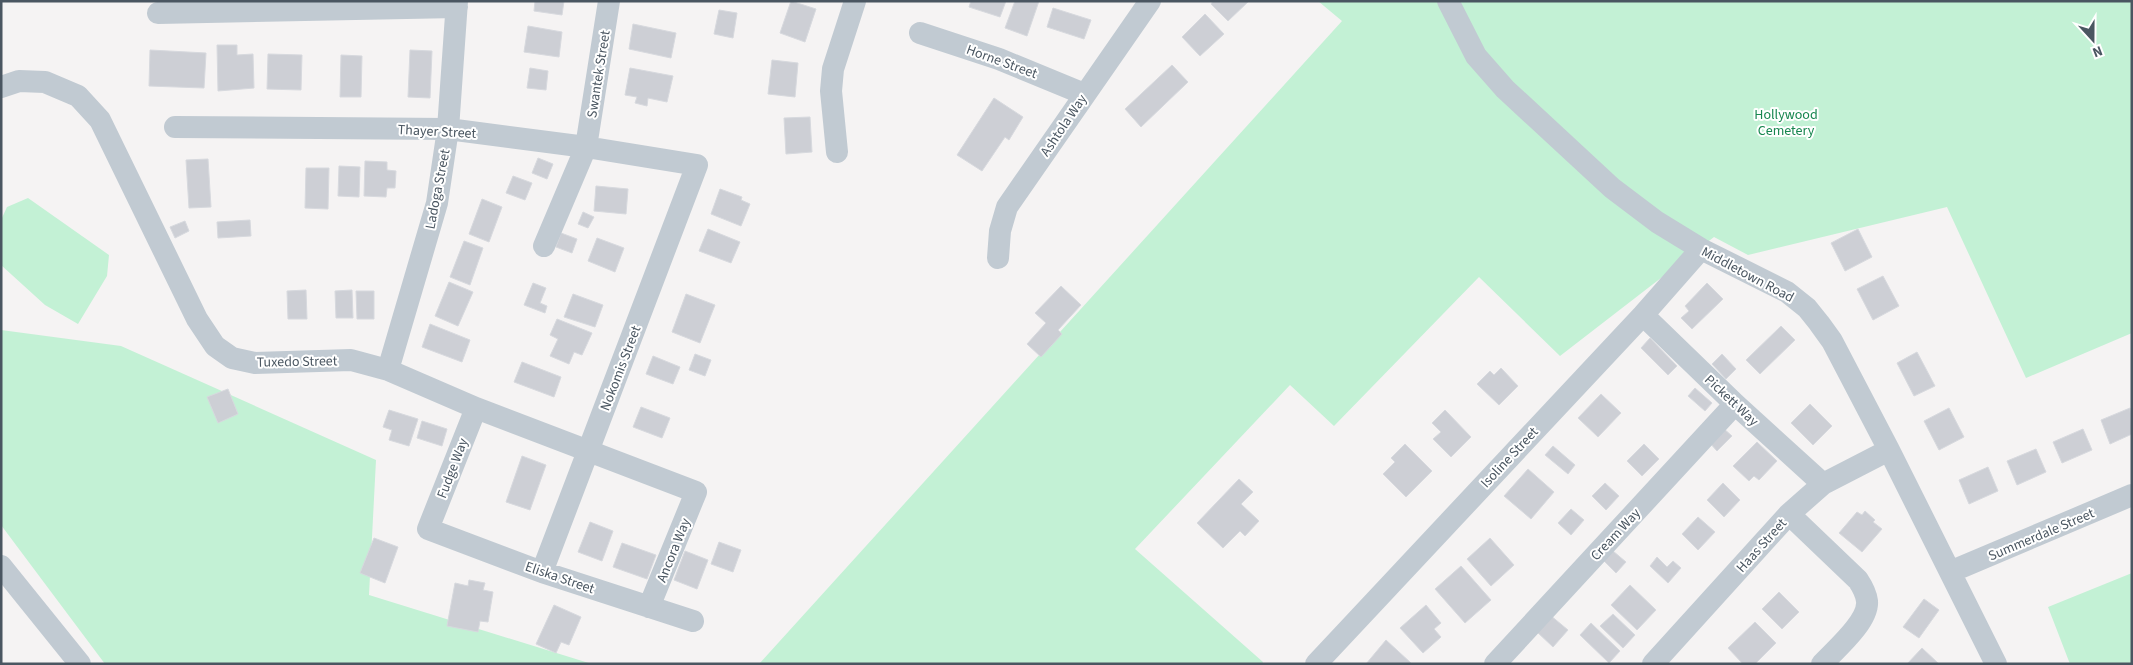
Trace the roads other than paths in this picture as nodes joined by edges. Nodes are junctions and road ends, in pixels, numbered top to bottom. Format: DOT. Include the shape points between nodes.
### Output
graph roads {
  1 [pos="610,1"];
  2 [pos="855,1"];
  3 [pos="1150,1"];
  4 [pos="1448,1"];
  5 [pos="457,4"];
  6 [pos="158,13"];
  7 [pos="920,33"];
  8 [pos="1,87"];
  9 [pos="1084,94"];
  10 [pos="175,127"];
  11 [pos="448,129"];
  12 [pos="586,147"];
  13 [pos="837,152"];
  14 [pos="697,165"];
  15 [pos="544,246"];
  16 [pos="1701,249"];
  17 [pos="998,258"];
  18 [pos="1643,315"];
  19 [pos="388,370"];
  20 [pos="1735,404"];
  21 [pos="476,408"];
  22 [pos="589,450"];
  23 [pos="1889,450"];
  24 [pos="1822,484"];
  25 [pos="696,492"];
  26 [pos="2132,495"];
  27 [pos="1789,514"];
  28 [pos="428,529"];
  29 [pos="1,566"];
  30 [pos="542,572"];
  31 [pos="1950,572"];
  32 [pos="649,607"];
  33 [pos="693,621"];
  34 [pos="80,664"];
  35 [pos="1316,664"];
  36 [pos="1495,664"];
  37 [pos="1654,664"];
  38 [pos="1822,664"];
  39 [pos="1996,664"];
  1 -- 12 [label="street, Swantek Street"];
  2 -- 13 [label="street" via="833,70 831,91"];
  3 -- 9 [label="street, Ashtola Way"];
  4 -- 16 [label="street, Middletown Road" via="1476,56 1505,89 1612,188 1657,222"];
  5 -- 6 [label="street"];
  5 -- 11 [label="street, Ladoga Street"];
  7 -- 9 [label="street, Horne Street" via="999,59"];
  8 -- 19 [label="street, Tuxedo Street" via="19,80 45,82 78,96 100,120 197,319 215,346 232,358 255,363 351,360"];
  9 -- 17 [label="street, Ashtola Way" via="1007,207 1000,231"];
  10 -- 11 [label="street, Thayer Street"];
  11 -- 12 [label="street, Thayer Street"];
  11 -- 19 [label="street, Ladoga Street" via="437,204"];
  12 -- 14 [label="street, Thayer Street"];
  12 -- 15 [label="street"];
  14 -- 22 [label="street, Nokomis Street"];
  16 -- 18 [label="street, Isoline Street"];
  16 -- 23 [label="street, Middletown Road" via="1787,292 1807,308 1832,340"];
  18 -- 20 [label="street, Pickett Way"];
  18 -- 35 [label="street, Isoline Street"];
  19 -- 21 [label="street, Tuxedo Street"];
  20 -- 24 [label="street, Pickett Way"];
  20 -- 36 [label="street, Cream Way"];
  21 -- 22 [label="street, Tuxedo Street"];
  21 -- 28 [label="street, Fudge Way"];
  22 -- 25 [label="street, Tuxedo Street"];
  22 -- 30 [label="street, Nokomis Street"];
  23 -- 24 [label="street, Haas Street"];
  23 -- 31 [label="street, Middletown Road"];
  24 -- 27 [label="street, Haas Street"];
  25 -- 32 [label="street, Ancora Way"];
  26 -- 31 [label="street, Summerdale Street"];
  27 -- 37 [label="street, Haas Street"];
  27 -- 38 [label="street" via="1858,580 1868,602 1866,613 1855,628"];
  28 -- 30 [label="street, Eliska Street"];
  29 -- 34 [label="street"];
  30 -- 32 [label="street, Eliska Street"];
  31 -- 39 [label="street, Middletown Road"];
  32 -- 33 [label="street, Eliska Street"];
}
